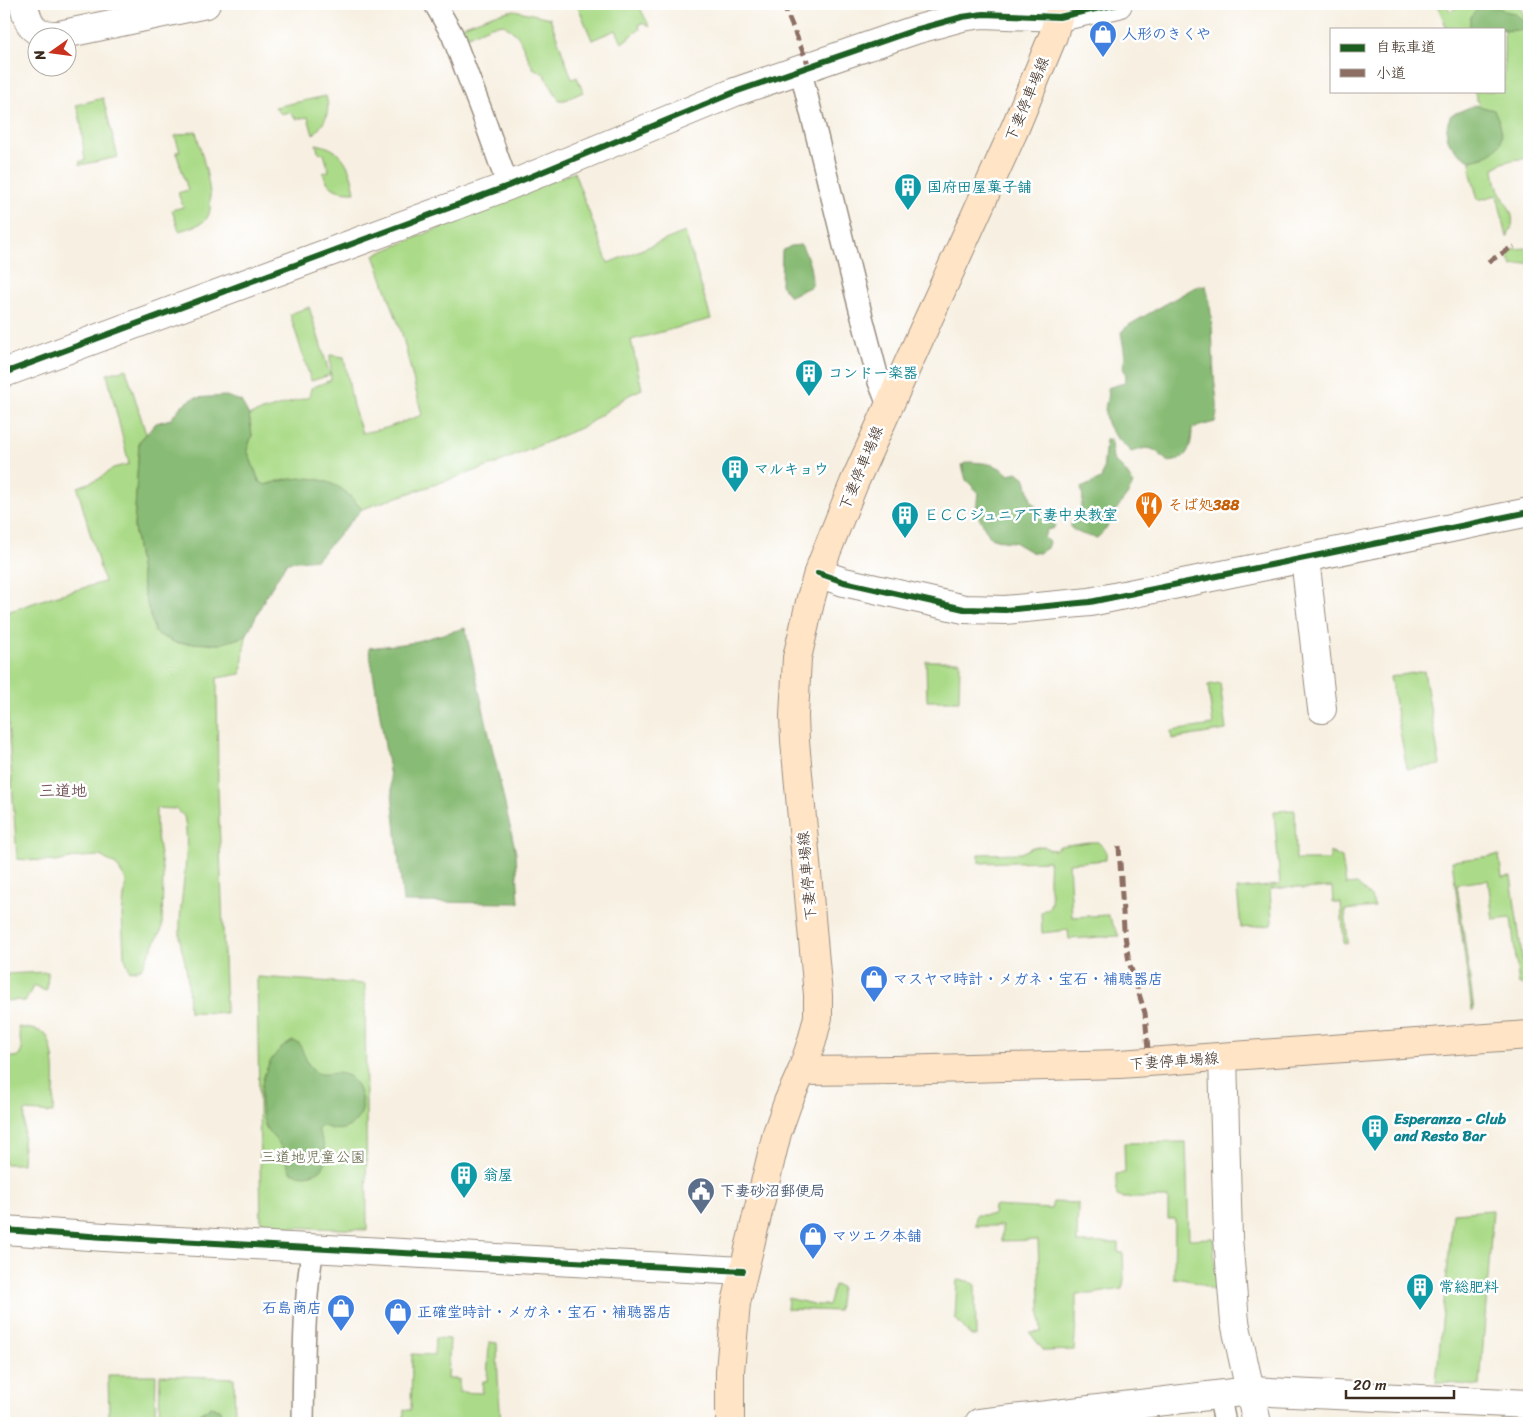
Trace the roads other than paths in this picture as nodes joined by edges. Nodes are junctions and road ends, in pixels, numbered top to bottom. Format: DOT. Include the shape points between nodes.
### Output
graph roads {
  1 [pos="24,4"];
  2 [pos="206,4"];
  3 [pos="435,4"];
  4 [pos="1118,4"];
  5 [pos="1060,11"];
  6 [pos="800,68"];
  7 [pos="508,186"];
  8 [pos="4,373"];
  9 [pos="888,405"];
  10 [pos="1529,512"];
  11 [pos="1305,558"];
  12 [pos="818,573"];
  13 [pos="1322,709"];
  14 [pos="1529,1035"];
  15 [pos="1223,1057"];
  16 [pos="802,1071"];
  17 [pos="4,1230"];
  18 [pos="313,1249"];
  19 [pos="743,1271"];
  20 [pos="1250,1391"];
  21 [pos="1218,1394"];
  22 [pos="1529,1404"];
  23 [pos="303,1423"];
  24 [pos="730,1423"];
  25 [pos="978,1423"];
  26 [pos="1225,1423"];
  27 [pos="1257,1423"];
  1 -- 2 [label="street" via="31,25 45,36"];
  3 -- 7 [label="lane" via="452,34"];
  4 -- 5 [label="street"];
  5 -- 6 [label="street" via="962,17"];
  5 -- 9 [label="main road, 下妻停車場線" via="1015,128"];
  6 -- 7 [label="street"];
  6 -- 9 [label="lane" via="862,317"];
  7 -- 8 [label="street"];
  9 -- 12 [label="main road, 下妻停車場線"];
  10 -- 11 [label="street"];
  11 -- 12 [label="street" via="1090,602 1005,610 964,609 844,582"];
  11 -- 13 [label="street"];
  12 -- 16 [label="main road, 下妻停車場線" via="797,658 795,687 794,741 818,995 818,1017"];
  14 -- 15 [label="main road, 下妻停車場線"];
  15 -- 16 [label="main road, 下妻停車場線" via="1120,1064"];
  15 -- 20 [label="street" via="1228,1238 1235,1322"];
  16 -- 19 [label="main road" via="777,1133"];
  17 -- 18 [label="street"];
  18 -- 19 [label="street"];
  18 -- 23 [label="lane"];
  19 -- 24 [label="main road" via="732,1338"];
  20 -- 21 [label="street"];
  20 -- 22 [label="street"];
  20 -- 27 [label="street"];
  21 -- 25 [label="street"];
  21 -- 26 [label="lane"];
}
